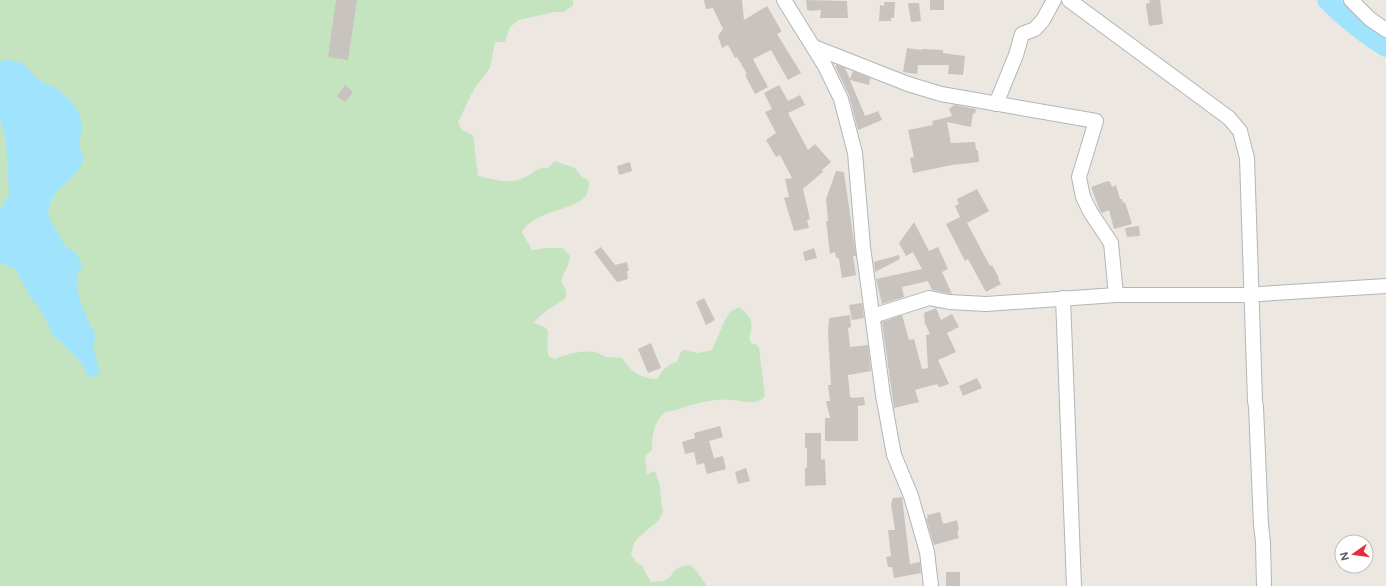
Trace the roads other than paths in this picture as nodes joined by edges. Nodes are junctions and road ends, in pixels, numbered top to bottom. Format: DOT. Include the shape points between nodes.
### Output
graph roads {
  1 [pos="784,0"];
  2 [pos="1054,0"];
  3 [pos="1068,0"];
  4 [pos="1351,0"];
  5 [pos="1386,30"];
  6 [pos="814,47"];
  7 [pos="996,104"];
  8 [pos="1386,286"];
  9 [pos="1252,294"];
  10 [pos="1116,295"];
  11 [pos="1062,298"];
  12 [pos="873,318"];
  13 [pos="931,586"];
  14 [pos="1074,586"];
  15 [pos="1264,586"];
  1 -- 6 [label="street"];
  2 -- 7 [label="street" via="1035,29 1022,34"];
  3 -- 9 [label="street" via="1229,118 1240,131 1247,158"];
  4 -- 5 [label="street" via="1370,19"];
  6 -- 7 [label="street" via="915,86 941,94"];
  6 -- 12 [label="street" via="841,99 855,153 863,246"];
  7 -- 10 [label="street" via="1096,121 1079,177 1090,213 1111,243"];
  8 -- 9 [label="street"];
  9 -- 10 [label="street"];
  9 -- 15 [label="street"];
  10 -- 11 [label="street"];
  11 -- 12 [label="street" via="986,304 929,298"];
  11 -- 14 [label="street"];
  12 -- 13 [label="street" via="894,456 922,531 930,566"];
}
